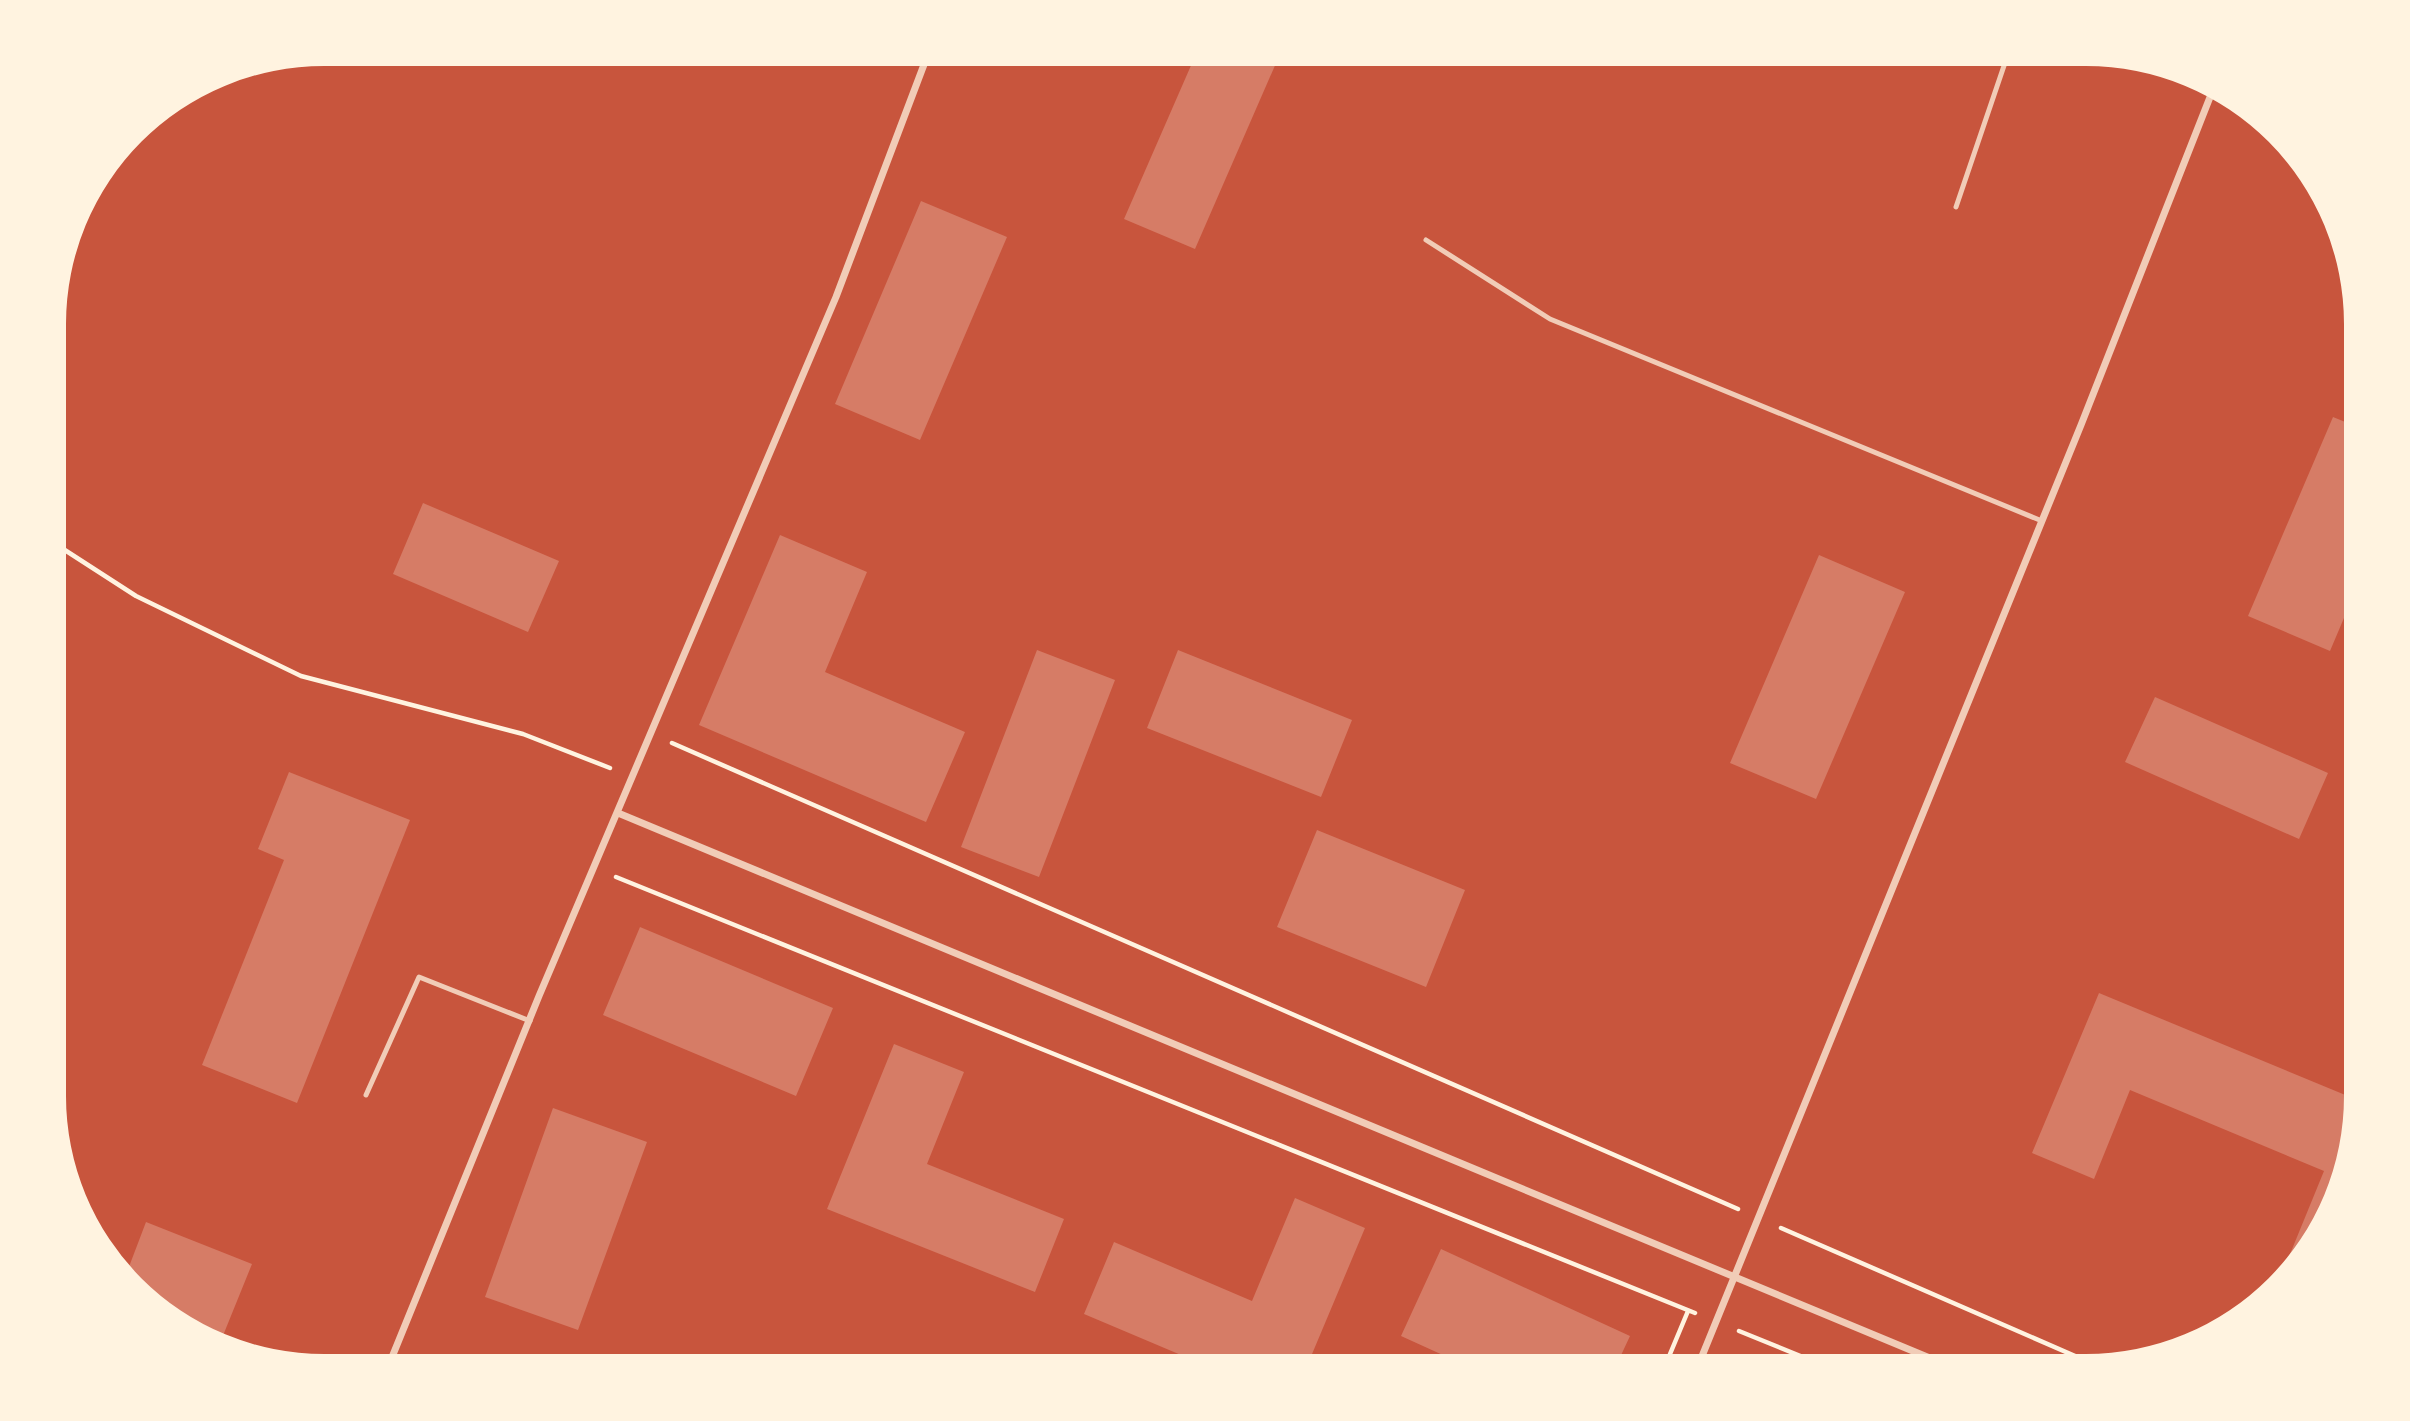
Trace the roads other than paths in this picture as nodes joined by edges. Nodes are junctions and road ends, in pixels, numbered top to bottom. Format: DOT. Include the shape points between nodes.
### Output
graph roads {
  1 [pos="923,66"];
  2 [pos="2004,66"];
  3 [pos="2210,98"];
  4 [pos="1956,206"];
  5 [pos="1426,240"];
  6 [pos="2042,521"];
  7 [pos="618,813"];
  8 [pos="530,1021"];
  9 [pos="366,1095"];
  10 [pos="1735,1278"];
  11 [pos="393,1354"];
  12 [pos="1704,1354"];
  13 [pos="1920,1354"];
  1 -- 7 [label="street" via="836,297"];
  2 -- 4 [label="lane"];
  3 -- 6 [label="street"];
  5 -- 6 [label="lane" via="1550,319"];
  6 -- 10 [label="street"];
  7 -- 8 [label="street"];
  7 -- 10 [label="street"];
  8 -- 9 [label="lane" via="419,977"];
  8 -- 11 [label="street"];
  10 -- 12 [label="street"];
  10 -- 13 [label="street"];
}
